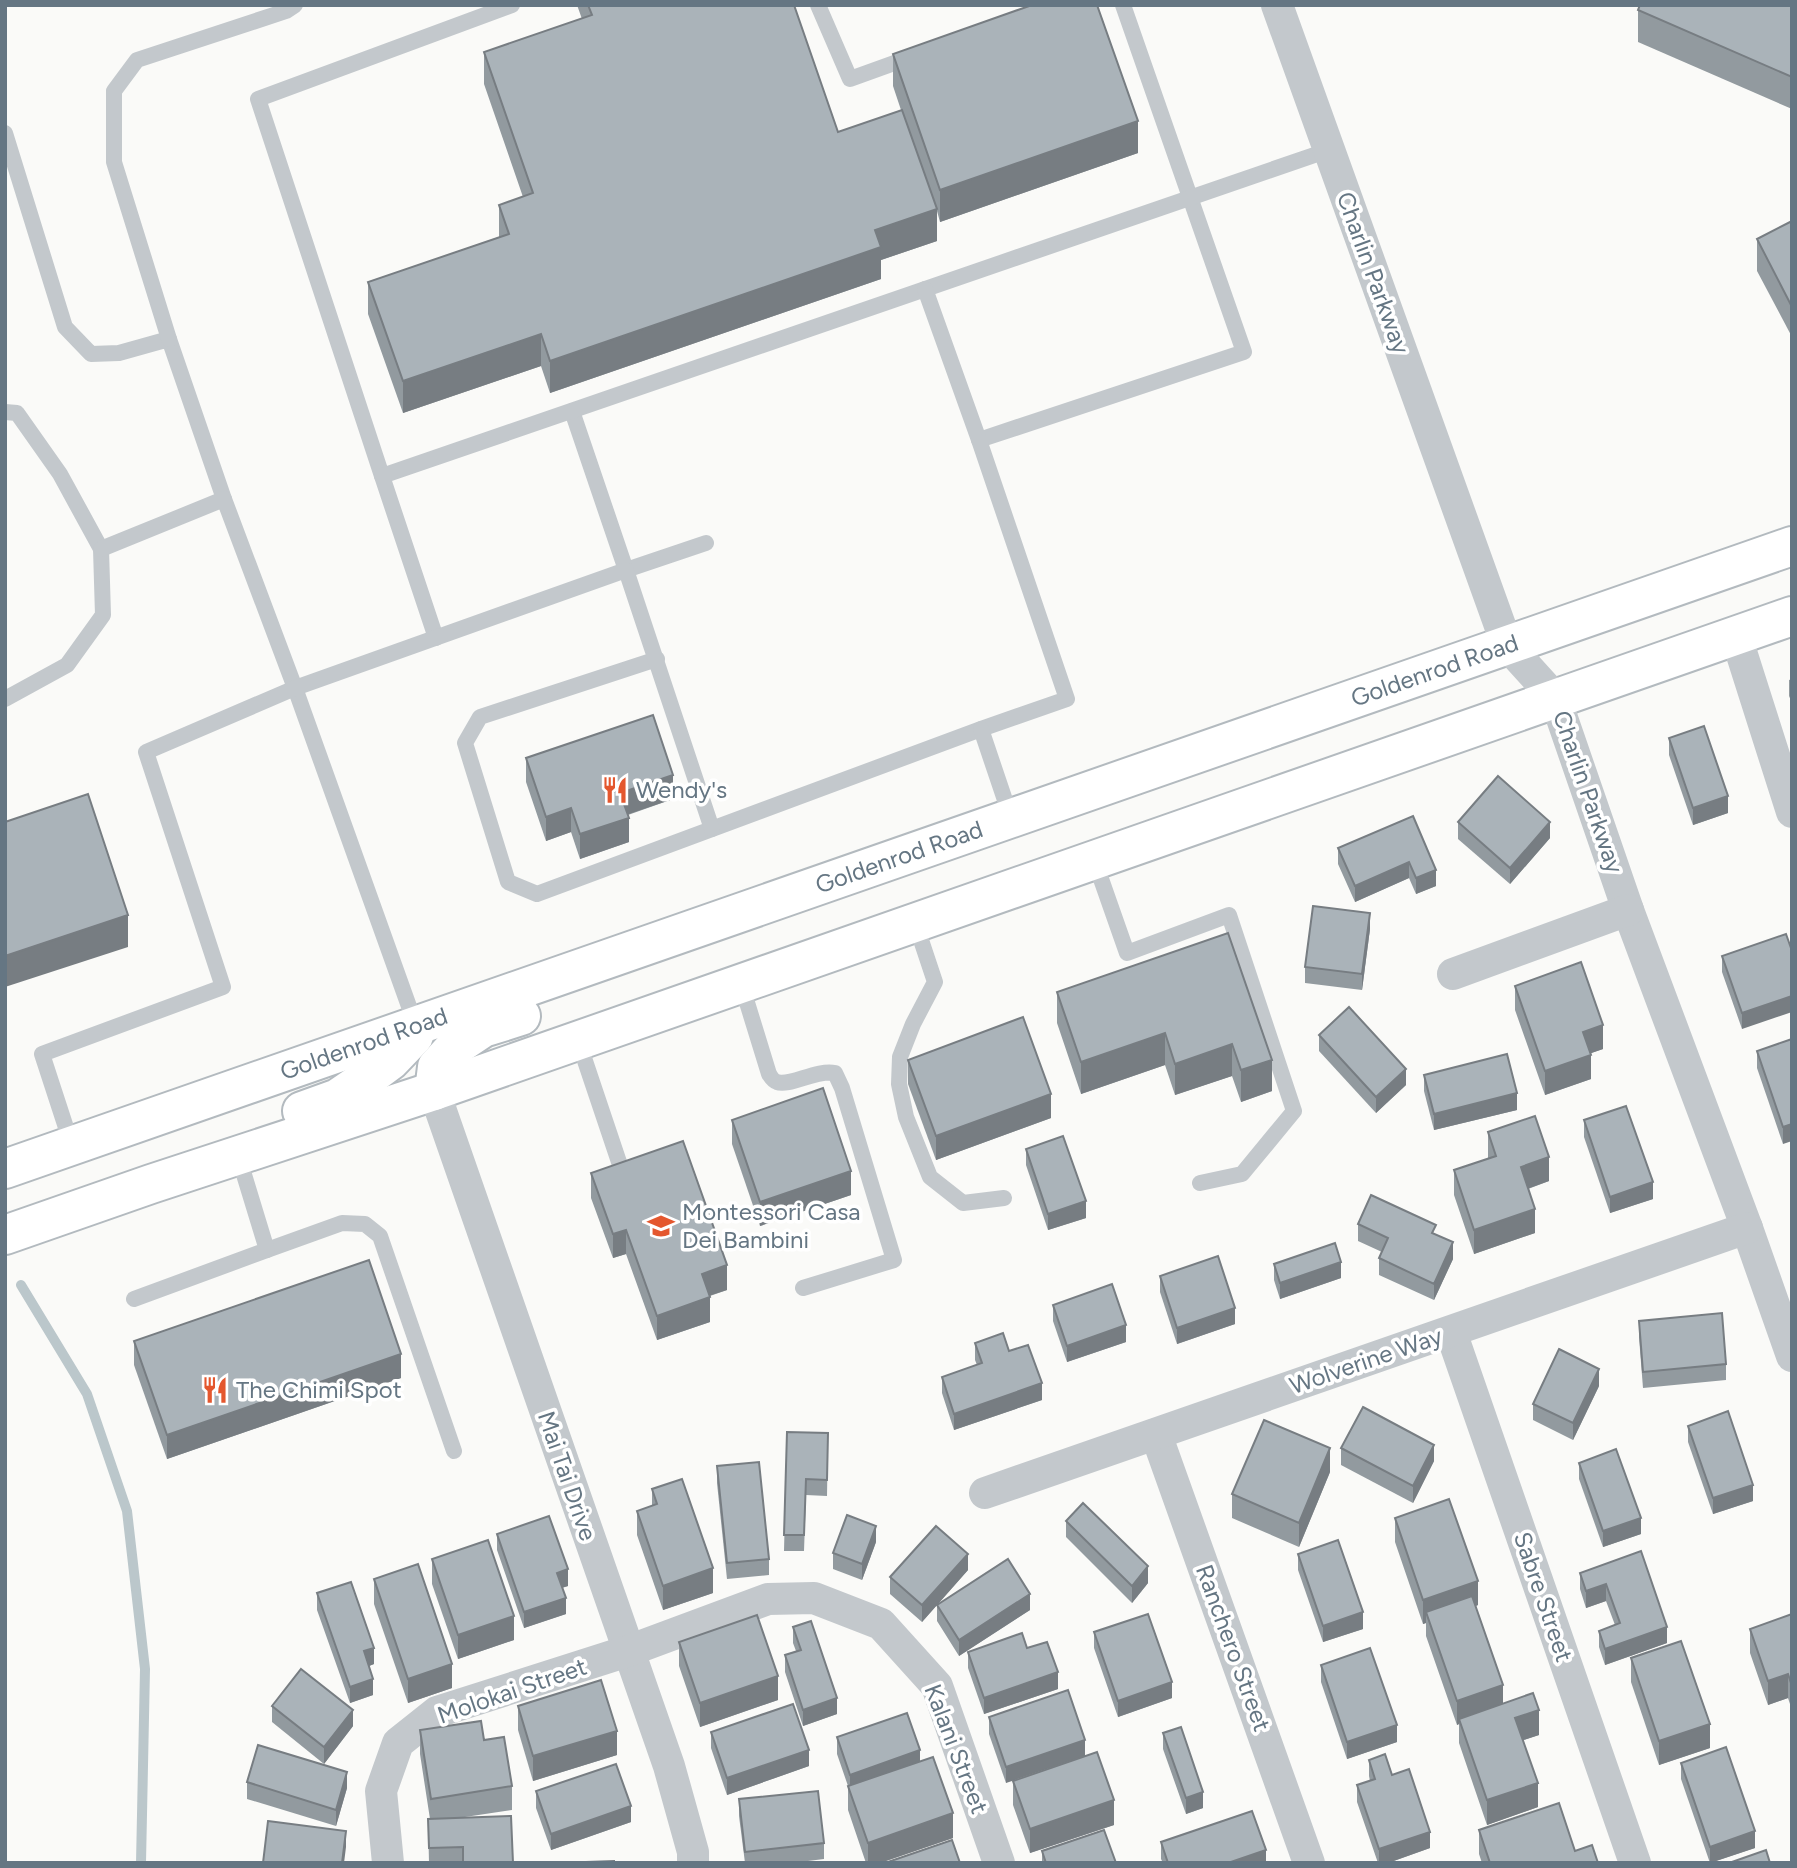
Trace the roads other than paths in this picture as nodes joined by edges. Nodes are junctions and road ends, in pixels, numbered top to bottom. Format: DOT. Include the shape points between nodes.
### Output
graph roads {
  1 [pos="295,5"];
  2 [pos="512,5"];
  3 [pos="818,5"];
  4 [pos="1123,5"];
  5 [pos="1277,5"];
  6 [pos="928,51"];
  7 [pos="5,133"];
  8 [pos="1329,150"];
  9 [pos="1191,199"];
  10 [pos="925,289"];
  11 [pos="169,339"];
  12 [pos="572,411"];
  13 [pos="5,412"];
  14 [pos="979,440"];
  15 [pos="382,476"];
  16 [pos="224,499"];
  17 [pos="706,543"];
  18 [pos="1792,546"];
  19 [pos="101,549"];
  20 [pos="626,570"];
  21 [pos="1792,616"];
  22 [pos="1735,636"];
  23 [pos="436,638"];
  24 [pos="1507,645"];
  25 [pos="657,659"];
  26 [pos="295,688"];
  27 [pos="1555,698"];
  28 [pos="5,699"];
  29 [pos="981,729"];
  30 [pos="1792,812"];
  31 [pos="1012,818"];
  32 [pos="707,831"];
  33 [pos="1094,859"];
  34 [pos="1628,910"];
  35 [pos="721,919"];
  36 [pos="915,922"];
  37 [pos="1453,974"];
  38 [pos="740,983"];
  39 [pos="416,1026"];
  40 [pos="578,1040"];
  41 [pos="434,1091"];
  42 [pos="72,1146"];
  43 [pos="238,1155"];
  44 [pos="5,1169"];
  45 [pos="623,1174"];
  46 [pos="1200,1183"];
  47 [pos="151,1184"];
  48 [pos="1004,1198"];
  49 [pos="1747,1228"];
  50 [pos="5,1235"];
  51 [pos="267,1250"];
  52 [pos="803,1288"];
  53 [pos="134,1299"];
  54 [pos="1451,1332"];
  55 [pos="1792,1356"];
  56 [pos="1156,1434"];
  57 [pos="454,1451"];
  58 [pos="985,1493"];
  59 [pos="628,1651"];
  60 [pos="388,1863"];
  61 [pos="693,1863"];
  62 [pos="999,1863"];
  63 [pos="1309,1863"];
  64 [pos="1635,1863"];
  1 -- 11 [label="lane" via="137,60 114,91 114,162"];
  2 -- 15 [label="lane" via="258,99"];
  3 -- 6 [label="lane" via="850,79"];
  4 -- 9 [label="lane"];
  5 -- 8 [label="street, Charlin Parkway"];
  7 -- 11 [label="lane" via="65,327 92,354 119,353"];
  8 -- 9 [label="lane"];
  8 -- 24 [label="street, Charlin Parkway"];
  9 -- 10 [label="lane"];
  9 -- 14 [label="lane" via="1244,352"];
  10 -- 12 [label="lane"];
  10 -- 14 [label="lane"];
  11 -- 16 [label="lane"];
  12 -- 15 [label="lane"];
  12 -- 20 [label="lane"];
  13 -- 19 [label="lane" via="17,413"];
  14 -- 29 [label="lane" via="1067,699"];
  15 -- 23 [label="lane"];
  16 -- 19 [label="lane"];
  16 -- 26 [label="lane"];
  17 -- 20 [label="lane"];
  18 -- 24 [label="main road, Goldenrod Road"];
  19 -- 28 [label="lane" via="103,615 67,665"];
  20 -- 23 [label="lane"];
  20 -- 25 [label="lane"];
  21 -- 22 [label="main road"];
  22 -- 27 [label="main road"];
  22 -- 30 [label="street"];
  23 -- 26 [label="lane"];
  24 -- 27 [label="street, Charlin Parkway"];
  24 -- 31 [label="main road, Goldenrod Road"];
  25 -- 32 [label="lane"];
  25 -- 32 [label="lane" via="481,717 465,743 508,882 537,894"];
  26 -- 39 [label="lane"];
  26 -- 42 [label="lane" via="146,752 223,986 42,1054"];
  27 -- 33 [label="main road"];
  27 -- 34 [label="street, Charlin Parkway"];
  29 -- 31 [label="lane"];
  29 -- 32 [label="lane"];
  31 -- 35 [label="main road, Goldenrod Road"];
  33 -- 36 [label="main road"];
  33 -- 46 [label="lane" via="1127,953 1229,915 1294,1111 1242,1174"];
  34 -- 37 [label="street"];
  34 -- 49 [label="street, Charlin Parkway"];
  35 -- 39 [label="main road, Goldenrod Road"];
  35 -- 41 [label="main road" via="695,957 483,1028 456,1045 437,1067"];
  36 -- 38 [label="main road"];
  36 -- 48 [label="lane" via="935,982 900,1057 899,1084 906,1117 930,1177 963,1203"];
  38 -- 40 [label="main road"];
  38 -- 52 [label="lane" via="775,1082 835,1073 894,1260"];
  39 -- 42 [label="main road, Goldenrod Road"];
  39 -- 47 [label="main road" via="414,1036 390,1061 338,1098 172,1158 157,1166"];
  40 -- 41 [label="main road"];
  40 -- 45 [label="lane"];
  41 -- 43 [label="main road"];
  41 -- 59 [label="street, Mai Tai Drive"];
  42 -- 44 [label="main road, Goldenrod Road"];
  43 -- 47 [label="main road"];
  43 -- 51 [label="lane"];
  47 -- 50 [label="main road"];
  49 -- 54 [label="street, Wolverine Way"];
  49 -- 55 [label="street, Charlin Parkway"];
  51 -- 53 [label="lane"];
  51 -- 57 [label="lane" via="342,1223 365,1224 380,1236"];
  54 -- 56 [label="street, Wolverine Way"];
  54 -- 64 [label="street, Sabre Street"];
  56 -- 58 [label="street, Wolverine Way"];
  56 -- 63 [label="street, Ranchero Street"];
  59 -- 60 [label="street, Molokai Street" via="437,1712 398,1743 381,1791"];
  59 -- 61 [label="street, Mai Tai Drive" via="670,1766"];
  59 -- 62 [label="street, Kalani Street" via="768,1599 814,1598 881,1625 937,1686"];
}
